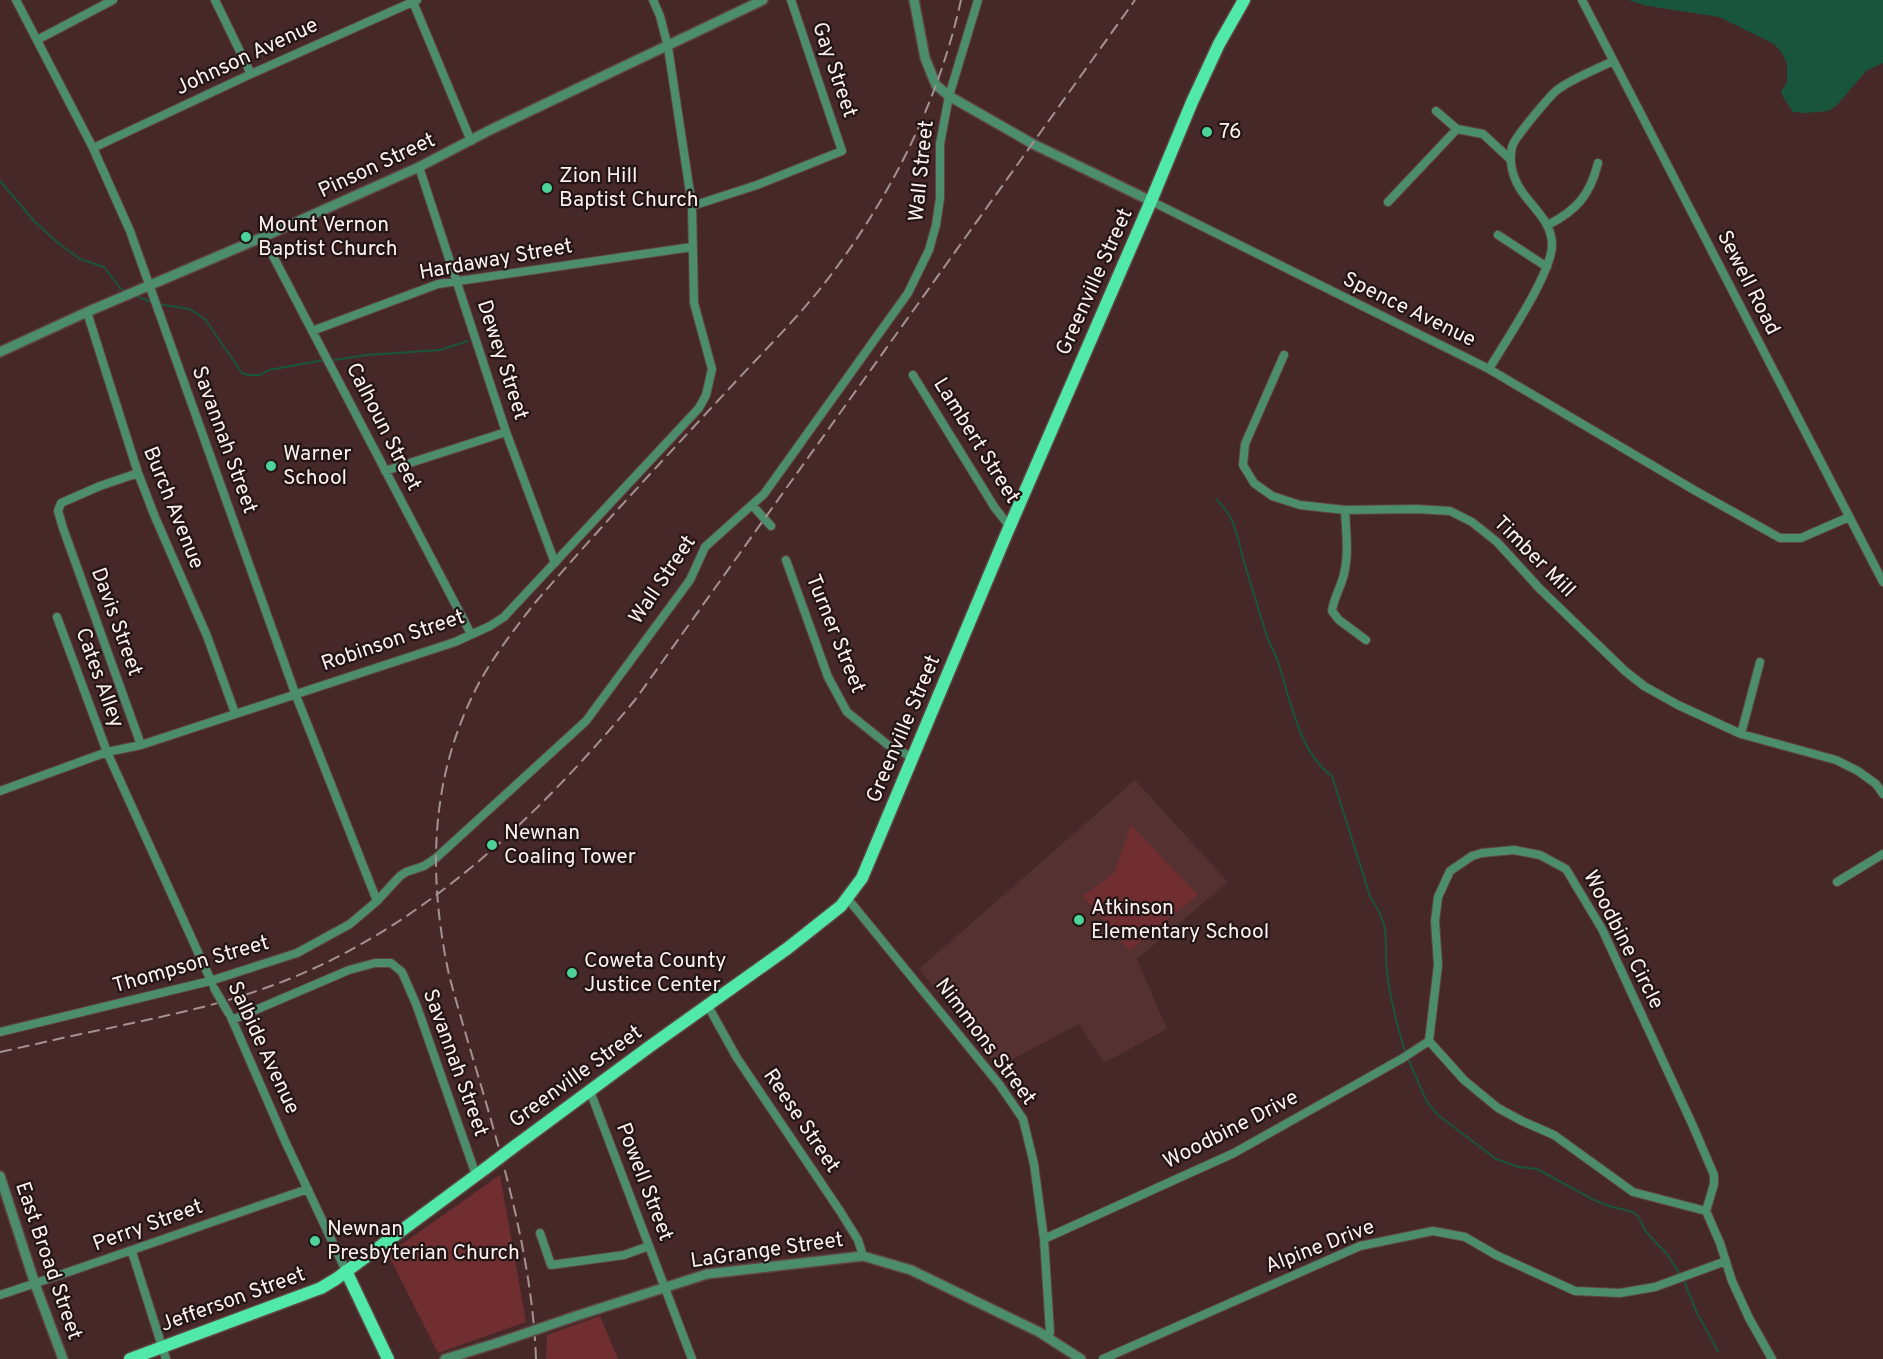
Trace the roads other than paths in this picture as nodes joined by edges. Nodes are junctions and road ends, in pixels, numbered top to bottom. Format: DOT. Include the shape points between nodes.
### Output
graph roads {
  1 [pos="16,0"];
  2 [pos="113,0"];
  3 [pos="215,0"];
  4 [pos="653,0"];
  5 [pos="763,0"];
  6 [pos="791,0"];
  7 [pos="914,0"];
  8 [pos="978,0"];
  9 [pos="1244,0"];
  10 [pos="1582,0"];
  11 [pos="415,1"];
  12 [pos="402,3"];
  13 [pos="37,40"];
  14 [pos="668,47"];
  15 [pos="1613,61"];
  16 [pos="251,74"];
  17 [pos="949,96"];
  18 [pos="1436,111"];
  19 [pos="1457,129"];
  20 [pos="471,141"];
  21 [pos="93,148"];
  22 [pos="1510,159"];
  23 [pos="1598,163"];
  24 [pos="420,166"];
  25 [pos="1151,201"];
  26 [pos="1388,202"];
  27 [pos="692,206"];
  28 [pos="1548,225"];
  29 [pos="1498,235"];
  30 [pos="263,237"];
  31 [pos="692,247"];
  32 [pos="1547,267"];
  33 [pos="458,282"];
  34 [pos="150,286"];
  35 [pos="87,312"];
  36 [pos="312,331"];
  37 [pos="0,352"];
  38 [pos="1284,355"];
  39 [pos="1489,369"];
  40 [pos="913,375"];
  41 [pos="506,432"];
  42 [pos="385,471"];
  43 [pos="138,473"];
  44 [pos="752,505"];
  45 [pos="1345,510"];
  46 [pos="1849,517"];
  47 [pos="771,526"];
  48 [pos="1010,527"];
  49 [pos="786,560"];
  50 [pos="555,563"];
  51 [pos="1883,582"];
  52 [pos="57,617"];
  53 [pos="471,634"];
  54 [pos="1366,640"];
  55 [pos="1760,662"];
  56 [pos="295,693"];
  57 [pos="235,714"];
  58 [pos="1741,734"];
  59 [pos="141,745"];
  60 [pos="107,752"];
  61 [pos="914,758"];
  62 [pos="1883,777"];
  63 [pos="1876,784"];
  64 [pos="0,791"];
  65 [pos="1883,794"];
  66 [pos="1883,854"];
  67 [pos="1837,882"];
  68 [pos="848,899"];
  69 [pos="377,901"];
  70 [pos="212,985"];
  71 [pos="708,1005"];
  72 [pos="231,1017"];
  73 [pos="0,1032"];
  74 [pos="1429,1041"];
  75 [pos="590,1091"];
  76 [pos="481,1172"];
  77 [pos="0,1176"];
  78 [pos="308,1189"];
  79 [pos="1706,1211"];
  80 [pos="540,1233"];
  81 [pos="1044,1239"];
  82 [pos="650,1246"];
  83 [pos="132,1252"];
  84 [pos="863,1256"];
  85 [pos="1726,1261"];
  86 [pos="346,1271"];
  87 [pos="35,1284"];
  88 [pos="353,1285"];
  89 [pos="666,1287"];
  90 [pos="321,1288"];
  91 [pos="0,1295"];
  92 [pos="1047,1337"];
  93 [pos="164,1353"];
  94 [pos="63,1359"];
  95 [pos="130,1359"];
  96 [pos="388,1359"];
  97 [pos="445,1359"];
  98 [pos="692,1359"];
  99 [pos="1081,1359"];
  100 [pos="1103,1359"];
  101 [pos="1772,1359"];
  1 -- 13 [label="street, Savannah Street"];
  2 -- 13 [label="street"];
  3 -- 16 [label="street"];
  4 -- 14 [label="street, Robinson Street"];
  5 -- 14 [label="street, Pinson Street"];
  6 -- 27 [label="street, Gay Street" via="842,151"];
  7 -- 17 [label="street, Spence Avenue" via="930,74"];
  8 -- 17 [label="street, Wall Street"];
  9 -- 25 [label="main road, Greenville Street" via="1219,44"];
  10 -- 15 [label="street, Sewell Road"];
  11 -- 12 [label="street, Johnson Avenue"];
  11 -- 20 [label="street"];
  12 -- 16 [label="street, Johnson Avenue"];
  13 -- 21 [label="street, Savannah Street"];
  14 -- 20 [label="street, Pinson Street"];
  14 -- 27 [label="street, Robinson Street"];
  15 -- 22 [label="street" via="1556,91 1512,145"];
  15 -- 46 [label="street, Sewell Road"];
  16 -- 21 [label="street, Johnson Avenue"];
  17 -- 25 [label="street, Spence Avenue" via="1033,144"];
  17 -- 44 [label="street, Wall Street" via="940,144 936,225 922,265 900,304"];
  18 -- 19 [label="street"];
  19 -- 22 [label="street" via="1484,134"];
  19 -- 26 [label="street"];
  20 -- 24 [label="street, Pinson Street"];
  21 -- 34 [label="street, Savannah Street"];
  22 -- 28 [label="street" via="1519,188"];
  23 -- 28 [label="street" via="1581,203"];
  24 -- 30 [label="street, Pinson Street"];
  24 -- 33 [label="street, Dewey Street"];
  25 -- 39 [label="street, Spence Avenue"];
  25 -- 48 [label="main road, Greenville Street"];
  27 -- 31 [label="street, Robinson Street"];
  28 -- 32 [label="street" via="1552,248"];
  29 -- 32 [label="street"];
  30 -- 34 [label="street, Pinson Street"];
  30 -- 36 [label="street, Calhoun Street"];
  31 -- 33 [label="street, Hardaway Street"];
  31 -- 50 [label="street, Robinson Street" via="694,303 712,369 706,395 682,427"];
  32 -- 39 [label="street"];
  33 -- 36 [label="street, Hardaway Street" via="423,289"];
  33 -- 41 [label="street, Dewey Street"];
  34 -- 35 [label="street, Pinson Street"];
  34 -- 56 [label="street, Savannah Street"];
  35 -- 37 [label="street, Pinson Street"];
  35 -- 43 [label="street, Burch Avenue"];
  36 -- 42 [label="street, Calhoun Street"];
  38 -- 45 [label="street, Timber Mill" via="1245,444 1244,465 1254,483 1272,496 1300,505"];
  39 -- 46 [label="street, Spence Avenue" via="1780,538 1801,538"];
  40 -- 48 [label="street, Lambert Street"];
  41 -- 42 [label="street"];
  41 -- 50 [label="street, Dewey Street"];
  42 -- 53 [label="street, Calhoun Street"];
  43 -- 57 [label="street, Burch Avenue" via="207,636"];
  43 -- 59 [label="street, Davis Street" via="61,503 58,511"];
  44 -- 47 [label="street"];
  44 -- 69 [label="street, Wall Street" via="705,547 690,580 586,721 436,858 400,876"];
  45 -- 54 [label="street" via="1345,573 1332,611"];
  45 -- 58 [label="street, Timber Mill" via="1450,512 1472,522 1644,686"];
  46 -- 51 [label="street, Sewell Road"];
  48 -- 61 [label="main road, Greenville Street"];
  49 -- 61 [label="street, Turner Street" via="828,677 847,712 888,745"];
  50 -- 53 [label="street, Robinson Street" via="504,617"];
  52 -- 60 [label="street, Cates Alley"];
  53 -- 56 [label="street, Robinson Street"];
  55 -- 58 [label="street"];
  56 -- 57 [label="street, Robinson Street"];
  56 -- 69 [label="street, Savannah Street"];
  57 -- 59 [label="street, Robinson Street"];
  58 -- 63 [label="street, Timber Mill" via="1836,760"];
  59 -- 60 [label="street, Robinson Street"];
  60 -- 64 [label="street, Robinson Street"];
  60 -- 70 [label="street, Salbide Avenue"];
  61 -- 68 [label="main road, Greenville Street" via="862,878"];
  62 -- 63 [label="street"];
  63 -- 65 [label="street, Timber Mill"];
  66 -- 67 [label="street"];
  68 -- 71 [label="main road, Greenville Street"];
  68 -- 81 [label="street, Nimmons Street" via="999,1084 1023,1119 1034,1164"];
  69 -- 70 [label="street, Thompson Street" via="350,924 309,948"];
  70 -- 72 [label="street, Salbide Avenue, bridge"];
  70 -- 73 [label="street, Thompson Street"];
  71 -- 75 [label="main road, Greenville Street"];
  71 -- 84 [label="street, Reese Street" via="736,1058 858,1240"];
  72 -- 76 [label="street, Savannah Street" via="349,970 391,963 402,972 416,1004"];
  72 -- 78 [label="street, Salbide Avenue"];
  74 -- 79 [label="street" via="1464,1080 1498,1108 1554,1135 1633,1191"];
  74 -- 79 [label="street, Woodbine Circle" via="1438,965 1437,904 1450,871 1472,856 1514,850 1540,855 1566,869 1602,929 1714,1175"];
  74 -- 81 [label="street, Woodbine Drive" via="1234,1153"];
  75 -- 76 [label="main road, Greenville Street, bridge"];
  75 -- 82 [label="street, Powell Street"];
  76 -- 86 [label="main road, Greenville Street"];
  77 -- 87 [label="street, East Broad Street"];
  78 -- 83 [label="street, Perry Street"];
  78 -- 86 [label="street, Salbide Avenue"];
  79 -- 85 [label="street"];
  80 -- 82 [label="street" via="551,1265 624,1255"];
  81 -- 92 [label="street, Nimmons Street" via="1050,1332"];
  82 -- 89 [label="street, Powell Street"];
  83 -- 87 [label="street, Perry Street"];
  83 -- 93 [label="street"];
  84 -- 89 [label="street, LaGrange Street" via="707,1274"];
  84 -- 92 [label="street, LaGrange Street" via="911,1269"];
  85 -- 100 [label="street, Alpine Drive" via="1655,1287 1620,1293 1575,1291 1465,1237 1433,1231 1352,1250"];
  85 -- 101 [label="street" via="1749,1318"];
  86 -- 88 [label="main road, Salbide Avenue"];
  86 -- 90 [label="main road, Jefferson Street"];
  87 -- 91 [label="street, Perry Street"];
  87 -- 94 [label="street, East Broad Street"];
  88 -- 90 [label="main road"];
  88 -- 96 [label="main road, Salbide Avenue"];
  89 -- 97 [label="street, LaGrange Street, bridge"];
  89 -- 98 [label="street, Powell Street"];
  90 -- 93 [label="main road, Jefferson Street"];
  92 -- 99 [label="street, LaGrange Street"];
  93 -- 95 [label="main road, Jefferson Street"];
}
